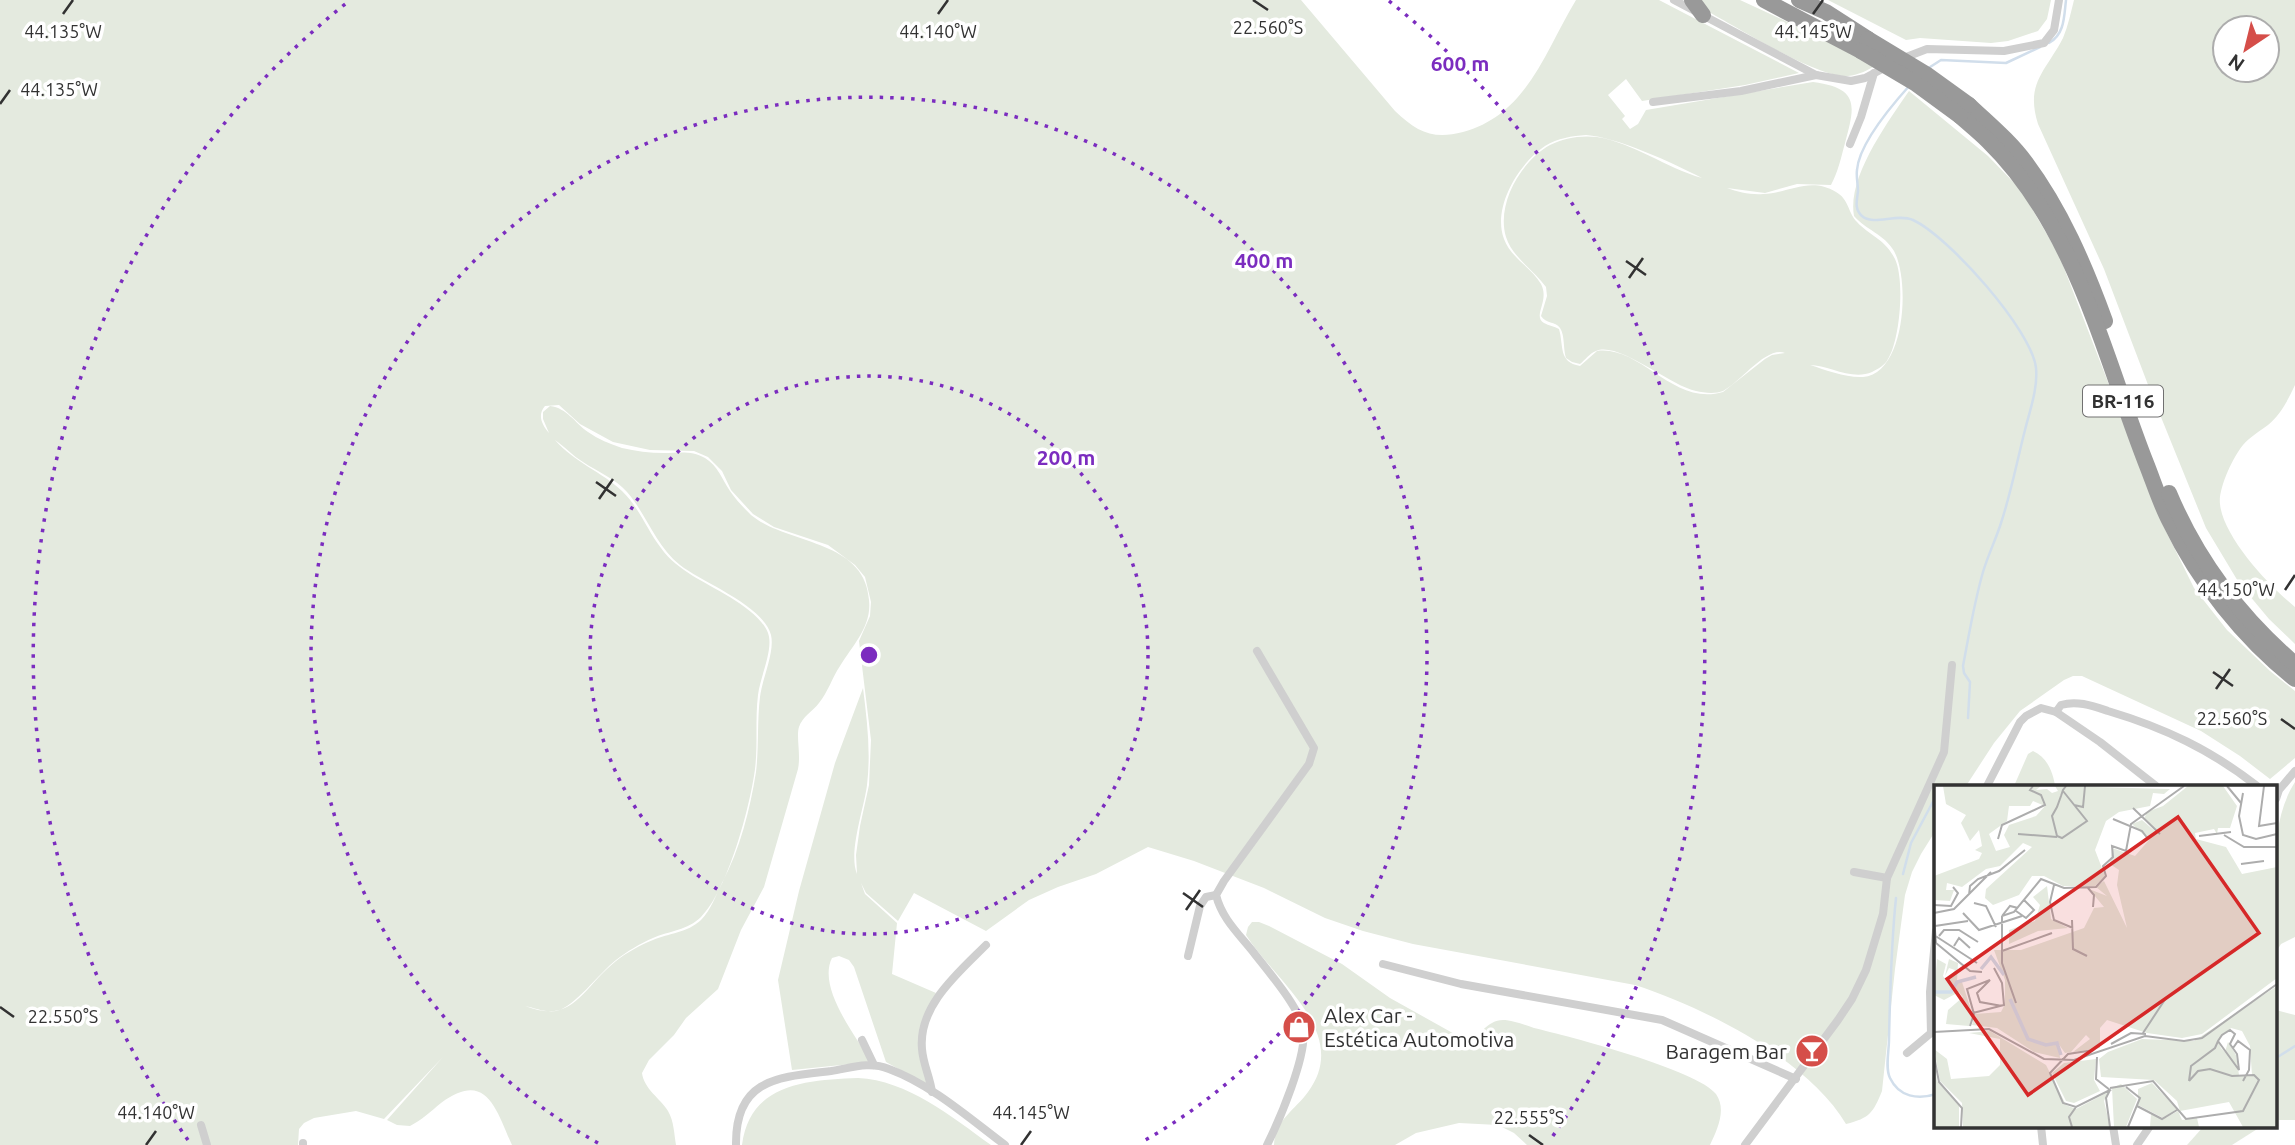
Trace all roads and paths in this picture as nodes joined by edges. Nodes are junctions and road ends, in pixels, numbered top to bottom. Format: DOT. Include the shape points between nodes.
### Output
graph roads {
  1 [pos="1674,0"];
  2 [pos="1692,0"];
  3 [pos="1764,0"];
  4 [pos="1799,0"];
  5 [pos="2059,0"];
  6 [pos="1703,15"];
  7 [pos="1864,45"];
  8 [pos="1874,74"];
  9 [pos="1816,75"];
  10 [pos="1653,102"];
  11 [pos="1964,111"];
  12 [pos="1850,144"];
  13 [pos="2161,473"];
  14 [pos="1257,651"];
  15 [pos="2295,653"];
  16 [pos="2295,664"];
  17 [pos="1952,665"];
  18 [pos="2295,679"];
  19 [pos="2056,712"];
  20 [pos="2295,771"];
  21 [pos="1988,785"];
  22 [pos="2155,785"];
  23 [pos="2256,785"];
  24 [pos="2278,793"];
  25 [pos="1854,872"];
  26 [pos="1887,878"];
  27 [pos="1216,895"];
  28 [pos="986,945"];
  29 [pos="1934,952"];
  30 [pos="1188,956"];
  31 [pos="1383,964"];
  32 [pos="1929,1005"];
  33 [pos="1934,1014"];
  34 [pos="1934,1033"];
  35 [pos="862,1040"];
  36 [pos="1907,1053"];
  37 [pos="874,1065"];
  38 [pos="1796,1079"];
  39 [pos="932,1092"];
  40 [pos="201,1125"];
  41 [pos="2149,1128"];
  42 [pos="207,1145"];
  43 [pos="736,1145"];
  44 [pos="1005,1145"];
  45 [pos="1267,1145"];
  46 [pos="1745,1145"];
  47 [pos="2137,1145"];
  1 -- 6 [label="street"];
  2 -- 6 [label="highway"];
  3 -- 7 [label="highway, BR-116"];
  4 -- 7 [label="highway, BR-116" via="1826,12"];
  5 -- 8 [label="street" via="2056,23 2044,43 2004,51 1920,51"];
  6 -- 9 [label="street"];
  7 -- 11 [label="highway, BR-116, bridge" via="1915,83"];
  8 -- 9 [label="street" via="1851,81"];
  8 -- 12 [label="street"];
  9 -- 10 [label="street" via="1741,91"];
  11 -- 13 [label="highway, BR-116" via="2000,134 2025,161 2050,200 2090,280"];
  11 -- 18 [label="highway, BR-116" via="2045,214 2065,253 2168,520 2185,552 2241,628"];
  13 -- 15 [label="highway" via="2216,564 2250,609"];
  13 -- 16 [label="highway, BR-116" via="2183,526 2209,570 2246,616"];
  14 -- 27 [label="street" via="1314,748 1282,804"];
  17 -- 26 [label="street" via="1944,752"];
  19 -- 21 [label="street" via="2041,708 2022,719"];
  19 -- 22 [label="street"];
  19 -- 23 [label="street" via="2061,705 2077,703 2138,720 2191,742"];
  20 -- 24 [label="street"];
  25 -- 26 [label="street"];
  26 -- 38 [label="street" via="1883,914 1866,971"];
  27 -- 30 [label="street" via="1206,897 1200,906"];
  27 -- 45 [label="street" via="1224,916 1287,997 1304,1030 1296,1072"];
  28 -- 39 [label="street" via="944,989 925,1022 922,1049"];
  29 -- 32 [label="street"];
  31 -- 38 [label="street" via="1461,984 1661,1020"];
  32 -- 33 [label="street"];
  32 -- 34 [label="street"];
  34 -- 36 [label="street"];
  35 -- 37 [label="street"];
  37 -- 39 [label="street"];
  37 -- 43 [label="street" via="790,1074 763,1086 743,1107"];
  38 -- 46 [label="street"];
  39 -- 44 [label="street"];
  40 -- 42 [label="street"];
  41 -- 47 [label="street"];
}
